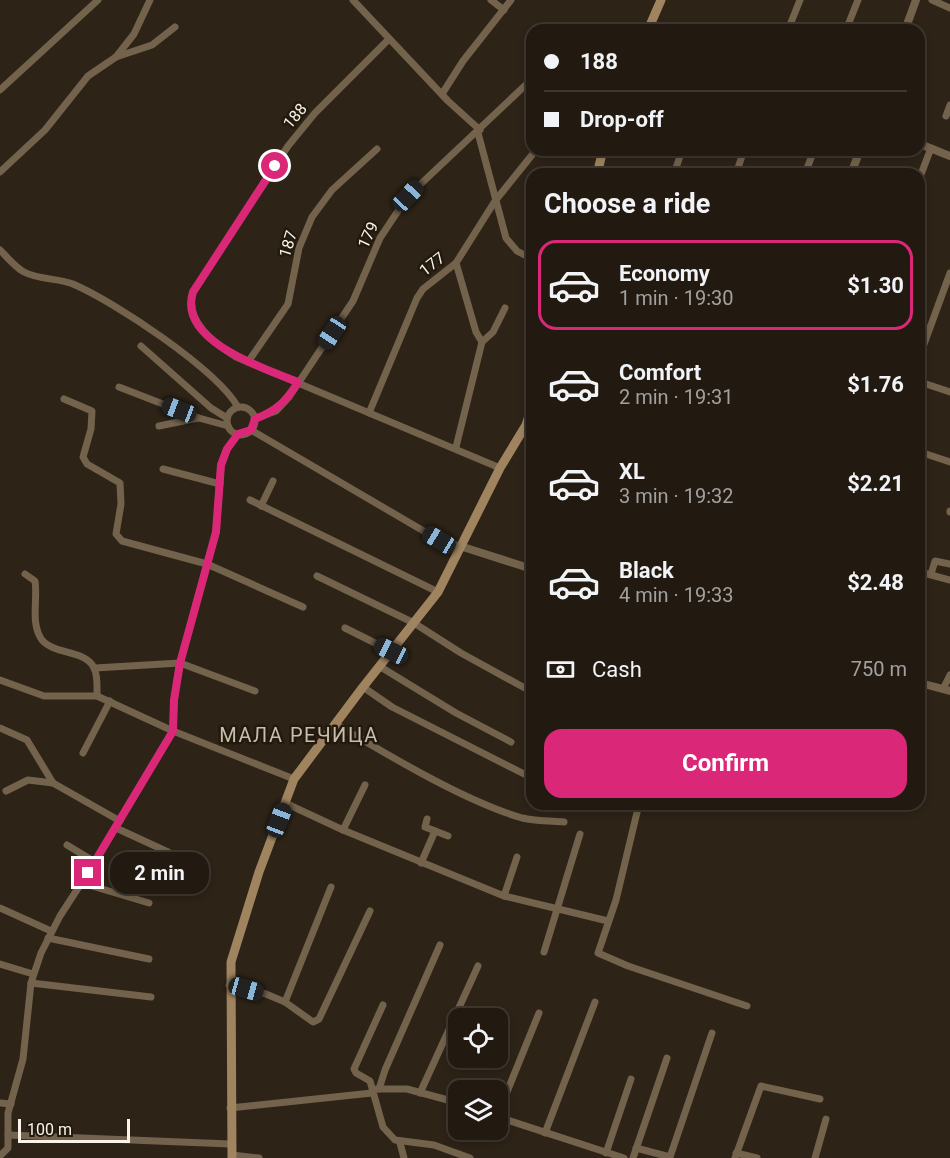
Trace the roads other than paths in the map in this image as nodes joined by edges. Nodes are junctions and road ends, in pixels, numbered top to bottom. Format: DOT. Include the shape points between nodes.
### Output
graph roads {
  1 [pos="98,0"];
  2 [pos="150,0"];
  3 [pos="353,0"];
  4 [pos="491,0"];
  5 [pos="511,0"];
  6 [pos="661,0"];
  7 [pos="800,0"];
  8 [pos="858,0"];
  9 [pos="916,0"];
  10 [pos="932,0"];
  11 [pos="950,8"];
  12 [pos="504,10"];
  13 [pos="651,24"];
  14 [pos="790,24"];
  15 [pos="848,24"];
  16 [pos="907,24"];
  17 [pos="175,27"];
  18 [pos="388,39"];
  19 [pos="116,57"];
  20 [pos="526,86"];
  21 [pos="0,90"];
  22 [pos="442,94"];
  23 [pos="950,105"];
  24 [pos="946,116"];
  25 [pos="479,131"];
  26 [pos="925,146"];
  27 [pos="931,148"];
  28 [pos="377,149"];
  29 [pos="531,156"];
  30 [pos="950,156"];
  31 [pos="923,168"];
  32 [pos="0,172"];
  33 [pos="495,201"];
  34 [pos="0,250"];
  35 [pos="526,256"];
  36 [pos="456,263"];
  37 [pos="950,273"];
  38 [pos="505,308"];
  39 [pos="925,341"];
  40 [pos="482,342"];
  41 [pos="141,346"];
  42 [pos="248,362"];
  43 [pos="298,382"];
  44 [pos="925,384"];
  45 [pos="119,387"];
  46 [pos="950,392"];
  47 [pos="64,399"];
  48 [pos="238,407"];
  49 [pos="369,413"];
  50 [pos="199,418"];
  51 [pos="255,419"];
  52 [pos="227,422"];
  53 [pos="526,424"];
  54 [pos="159,426"];
  55 [pos="251,430"];
  56 [pos="238,434"];
  57 [pos="456,447"];
  58 [pos="925,454"];
  59 [pos="950,462"];
  60 [pos="500,468"];
  61 [pos="163,469"];
  62 [pos="273,481"];
  63 [pos="220,484"];
  64 [pos="250,500"];
  65 [pos="261,506"];
  66 [pos="463,547"];
  67 [pos="207,564"];
  68 [pos="950,564"];
  69 [pos="526,567"];
  70 [pos="925,573"];
  71 [pos="26,574"];
  72 [pos="931,574"];
  73 [pos="317,576"];
  74 [pos="950,580"];
  75 [pos="438,592"];
  76 [pos="303,607"];
  77 [pos="414,623"];
  78 [pos="345,628"];
  79 [pos="391,651"];
  80 [pos="180,663"];
  81 [pos="379,666"];
  82 [pos="94,668"];
  83 [pos="950,675"];
  84 [pos="0,680"];
  85 [pos="925,684"];
  86 [pos="363,687"];
  87 [pos="526,689"];
  88 [pos="946,690"];
  89 [pos="255,691"];
  90 [pos="97,696"];
  91 [pos="110,701"];
  92 [pos="336,724"];
  93 [pos="0,728"];
  94 [pos="173,731"];
  95 [pos="511,742"];
  96 [pos="83,753"];
  97 [pos="526,775"];
  98 [pos="294,779"];
  99 [pos="53,783"];
  100 [pos="365,785"];
  101 [pos="6,790"];
  102 [pos="285,803"];
  103 [pos="638,810"];
  104 [pos="428,819"];
  105 [pos="564,822"];
  106 [pos="118,825"];
  107 [pos="343,830"];
  108 [pos="435,831"];
  109 [pos="580,834"];
  110 [pos="448,836"];
  111 [pos="67,845"];
  112 [pos="168,852"];
  113 [pos="517,857"];
  114 [pos="95,862"];
  115 [pos="421,863"];
  116 [pos="82,883"];
  117 [pos="331,887"];
  118 [pos="504,896"];
  119 [pos="149,903"];
  120 [pos="0,908"];
  121 [pos="558,910"];
  122 [pos="370,911"];
  123 [pos="608,921"];
  124 [pos="50,935"];
  125 [pos="440,945"];
  126 [pos="544,952"];
  127 [pos="149,959"];
  128 [pos="0,964"];
  129 [pos="478,966"];
  130 [pos="33,974"];
  131 [pos="31,983"];
  132 [pos="229,985"];
  133 [pos="151,997"];
  134 [pos="285,1002"];
  135 [pos="595,1002"];
  136 [pos="383,1005"];
  137 [pos="747,1006"];
  138 [pos="539,1013"];
  139 [pos="712,1033"];
  140 [pos="667,1058"];
  141 [pos="631,1079"];
  142 [pos="374,1091"];
  143 [pos="508,1091"];
  144 [pos="420,1093"];
  145 [pos="820,1099"];
  146 [pos="448,1100"];
  147 [pos="0,1103"];
  148 [pos="11,1104"];
  149 [pos="230,1108"];
  150 [pos="826,1119"];
  151 [pos="508,1120"];
  152 [pos="545,1133"];
  153 [pos="8,1135"];
  154 [pos="400,1143"];
  155 [pos="230,1144"];
  156 [pos="636,1148"];
  157 [pos="606,1153"];
  158 [pos="232,1156"];
  159 [pos="736,1156"];
  160 [pos="2,1157"];
  161 [pos="260,1158"];
  162 [pos="404,1158"];
  163 [pos="470,1158"];
  164 [pos="624,1158"];
  165 [pos="633,1158"];
  166 [pos="757,1158"];
  167 [pos="816,1158"];
  1 -- 21 [label="street"];
  2 -- 19 [label="street" via="134,34"];
  3 -- 18 [label="street"];
  4 -- 12 [label="street"];
  5 -- 12 [label="street"];
  6 -- 13 [label="main road"];
  7 -- 14 [label="street"];
  8 -- 15 [label="street"];
  9 -- 16 [label="street"];
  10 -- 11 [label="street"];
  12 -- 22 [label="street"];
  17 -- 19 [label="street" via="152,45"];
  18 -- 22 [label="street"];
  18 -- 42 [label="street, 188" via="315,113 288,147 193,292 191,305 203,332"];
  19 -- 32 [label="street" via="88,76 45,130"];
  20 -- 25 [label="street, 179"];
  22 -- 25 [label="street"];
  23 -- 24 [label="street"];
  25 -- 33 [label="street"];
  25 -- 43 [label="street, 179" via="421,182 398,209 380,238 352,301"];
  26 -- 27 [label="street"];
  27 -- 30 [label="street"];
  27 -- 31 [label="street"];
  28 -- 42 [label="street, 187" via="332,190 312,217 297,255 288,304"];
  29 -- 33 [label="street, 177"];
  33 -- 35 [label="street" via="506,238"];
  33 -- 36 [label="street, 177"];
  34 -- 48 [label="street" via="22,271 71,283 147,327 230,394"];
  36 -- 40 [label="street"];
  36 -- 49 [label="street, 177" via="417,298"];
  37 -- 39 [label="street"];
  38 -- 40 [label="street" via="493,332"];
  40 -- 57 [label="street"];
  41 -- 52 [label="street"];
  42 -- 43 [label="street, 188"];
  43 -- 49 [label="street, 188"];
  43 -- 51 [label="street, 179" via="276,411"];
  44 -- 46 [label="street"];
  45 -- 50 [label="street"];
  47 -- 67 [label="street" via="92,411 83,457 87,464 120,483 116,534 122,541"];
  48 -- 51 [label="street" via="249,409"];
  48 -- 52 [label="street" via="231,411"];
  49 -- 57 [label="street, 188"];
  50 -- 52 [label="street"];
  50 -- 54 [label="street"];
  51 -- 55 [label="street"];
  52 -- 56 [label="street"];
  53 -- 60 [label="main road"];
  55 -- 56 [label="street"];
  55 -- 66 [label="street" via="439,540"];
  56 -- 63 [label="street" via="221,465"];
  57 -- 60 [label="street, 188"];
  58 -- 59 [label="street"];
  60 -- 66 [label="main road"];
  61 -- 63 [label="street"];
  62 -- 65 [label="street"];
  63 -- 67 [label="street" via="216,532"];
  64 -- 65 [label="street"];
  65 -- 75 [label="street"];
  66 -- 69 [label="street"];
  66 -- 75 [label="main road"];
  67 -- 76 [label="street"];
  67 -- 80 [label="street"];
  68 -- 72 [label="street" via="935,561"];
  70 -- 72 [label="street"];
  71 -- 82 [label="street" via="35,581 37,628 42,639"];
  72 -- 74 [label="street"];
  73 -- 77 [label="street"];
  75 -- 77 [label="main road"];
  77 -- 79 [label="main road"];
  77 -- 87 [label="street"];
  78 -- 79 [label="street"];
  79 -- 81 [label="main road"];
  80 -- 82 [label="street"];
  80 -- 89 [label="street"];
  80 -- 94 [label="street"];
  81 -- 86 [label="main road"];
  81 -- 95 [label="street"];
  82 -- 90 [label="street"];
  83 -- 88 [label="street"];
  84 -- 90 [label="street" via="44,696"];
  85 -- 88 [label="street"];
  86 -- 92 [label="main road"];
  86 -- 97 [label="street" via="392,707"];
  90 -- 91 [label="street"];
  91 -- 94 [label="street"];
  91 -- 96 [label="street"];
  92 -- 98 [label="main road"];
  92 -- 105 [label="street" via="468,795 524,818"];
  93 -- 99 [label="street" via="27,740"];
  94 -- 98 [label="street"];
  94 -- 106 [label="street"];
  98 -- 102 [label="main road"];
  99 -- 101 [label="street" via="28,780"];
  99 -- 106 [label="street"];
  100 -- 107 [label="street"];
  102 -- 107 [label="street"];
  102 -- 132 [label="main road" via="231,962"];
  103 -- 123 [label="street"];
  104 -- 108 [label="street" via="425,827"];
  106 -- 112 [label="street"];
  106 -- 114 [label="street"];
  107 -- 115 [label="street"];
  108 -- 110 [label="street"];
  108 -- 115 [label="street"];
  109 -- 121 [label="street"];
  111 -- 114 [label="street"];
  113 -- 118 [label="street"];
  114 -- 116 [label="street"];
  115 -- 118 [label="street"];
  116 -- 119 [label="street"];
  116 -- 124 [label="street"];
  117 -- 134 [label="street"];
  118 -- 121 [label="street"];
  120 -- 124 [label="street"];
  121 -- 123 [label="street"];
  121 -- 126 [label="street"];
  122 -- 134 [label="street" via="319,1019 314,1022"];
  123 -- 137 [label="street" via="598,949 601,955"];
  124 -- 127 [label="street"];
  124 -- 130 [label="street"];
  125 -- 142 [label="street"];
  128 -- 130 [label="street"];
  129 -- 144 [label="street"];
  130 -- 131 [label="street"];
  131 -- 133 [label="street"];
  131 -- 148 [label="street" via="23,1059"];
  132 -- 134 [label="street"];
  132 -- 149 [label="main road"];
  135 -- 152 [label="street"];
  136 -- 142 [label="street" via="354,1069 368,1078"];
  138 -- 143 [label="street"];
  139 -- 156 [label="street" via="669,1157"];
  140 -- 156 [label="street"];
  141 -- 157 [label="street"];
  142 -- 144 [label="street" via="394,1088"];
  142 -- 149 [label="street"];
  142 -- 154 [label="street" via="383,1127"];
  144 -- 146 [label="street"];
  145 -- 159 [label="street" via="760,1086"];
  147 -- 148 [label="street"];
  148 -- 153 [label="street"];
  149 -- 155 [label="main road"];
  150 -- 167 [label="street"];
  151 -- 152 [label="street"];
  152 -- 157 [label="street"];
  153 -- 155 [label="street"];
  153 -- 160 [label="street" via="8,1148"];
  154 -- 162 [label="street"];
  154 -- 163 [label="street" via="434,1145"];
  155 -- 158 [label="main road"];
  156 -- 165 [label="street"];
  157 -- 164 [label="street"];
  158 -- 161 [label="street"];
  159 -- 166 [label="street"];
}
